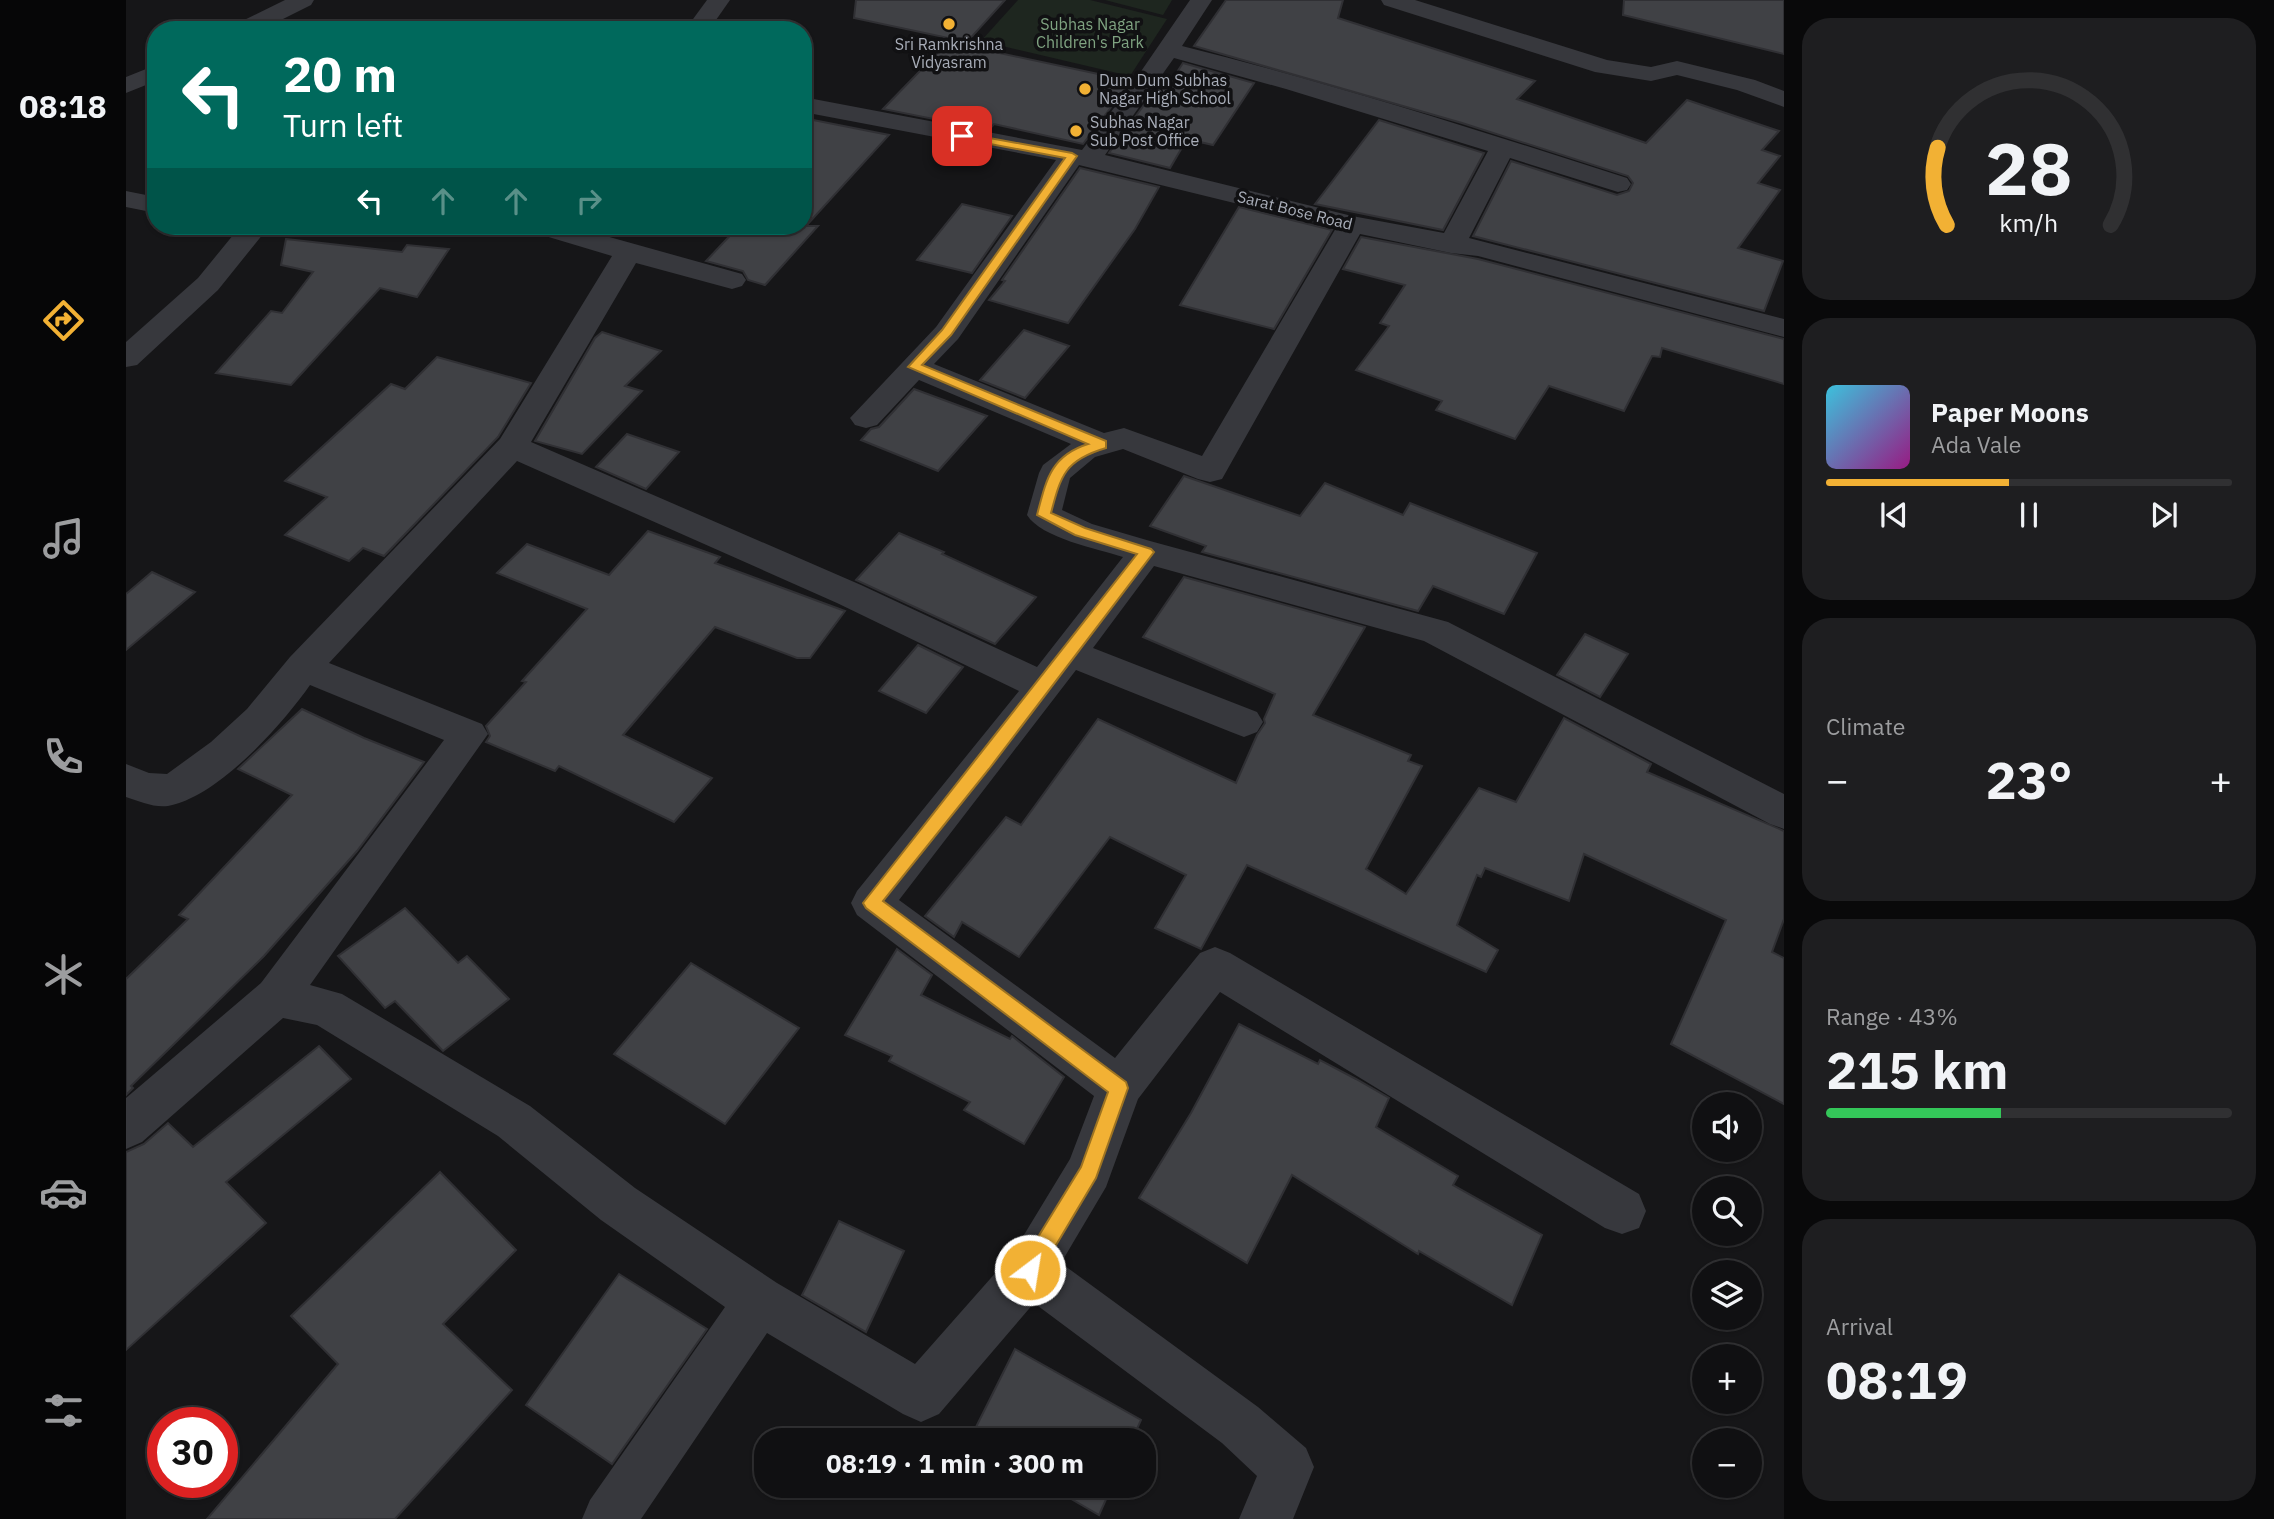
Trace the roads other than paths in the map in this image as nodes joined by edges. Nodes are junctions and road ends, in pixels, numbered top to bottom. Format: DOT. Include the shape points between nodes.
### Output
graph roads {
  1 [pos="303,0"];
  2 [pos="719,0"];
  3 [pos="1201,0"];
  4 [pos="1392,0"];
  5 [pos="260,21"];
  6 [pos="704,21"];
  7 [pos="1169,50"];
  8 [pos="147,76"];
  9 [pos="126,86"];
  10 [pos="1784,100"];
  11 [pos="812,106"];
  12 [pos="1503,147"];
  13 [pos="1081,158"];
  14 [pos="1618,184"];
  15 [pos="126,199"];
  16 [pos="147,203"];
  17 [pos="1352,224"];
  18 [pos="245,235"];
  19 [pos="573,235"];
  20 [pos="1451,245"];
  21 [pos="628,251"];
  22 [pos="732,279"];
  23 [pos="1784,328"];
  24 [pos="126,358"];
  25 [pos="914,367"];
  26 [pos="866,418"];
  27 [pos="1101,444"];
  28 [pos="512,446"];
  29 [pos="1146,552"];
  30 [pos="1069,653"];
  31 [pos="303,667"];
  32 [pos="1043,686"];
  33 [pos="1244,722"];
  34 [pos="126,780"];
  35 [pos="1784,813"];
  36 [pos="276,997"];
  37 [pos="1119,1088"];
  38 [pos="126,1127"];
  39 [pos="1622,1211"];
  40 [pos="1030,1270"];
  41 [pos="759,1301"];
  42 [pos="609,1519"];
  43 [pos="1266,1519"];
  1 -- 5 [label="street"];
  2 -- 6 [label="street"];
  3 -- 7 [label="street"];
  4 -- 10 [label="street" via="1604,67 1651,74 1677,68"];
  7 -- 12 [label="street"];
  7 -- 13 [label="street"];
  8 -- 9 [label="street"];
  11 -- 13 [label="street, Sarat Bose Road"];
  12 -- 14 [label="street"];
  12 -- 20 [label="street"];
  13 -- 17 [label="street, Sarat Bose Road"];
  13 -- 25 [label="street" via="947,333"];
  15 -- 16 [label="street"];
  17 -- 20 [label="street, Sarat Bose Road"];
  17 -- 27 [label="street" via="1210,471 1124,438"];
  18 -- 24 [label="street" via="208,284"];
  19 -- 21 [label="street"];
  20 -- 23 [label="street, Sarat Bose Road" via="1480,248"];
  21 -- 22 [label="street"];
  21 -- 28 [label="street"];
  25 -- 26 [label="street"];
  25 -- 27 [label="street"];
  27 -- 29 [label="street" via="1084,450 1055,473 1044,515 1080,532"];
  28 -- 31 [label="street"];
  28 -- 32 [label="street" via="849,594"];
  29 -- 30 [label="street"];
  29 -- 35 [label="street" via="1434,631"];
  30 -- 32 [label="street"];
  30 -- 33 [label="street"];
  31 -- 34 [label="street" via="251,732 188,782 158,790"];
  31 -- 36 [label="street" via="469,734"];
  32 -- 37 [label="street" via="872,903"];
  36 -- 38 [label="street"];
  36 -- 41 [label="street" via="327,1008 514,1121 618,1204"];
  37 -- 39 [label="street" via="1215,966"];
  37 -- 40 [label="street" via="1089,1171"];
  40 -- 41 [label="street" via="921,1396"];
  40 -- 43 [label="street" via="1240,1425 1287,1467"];
  41 -- 42 [label="street"];
}
